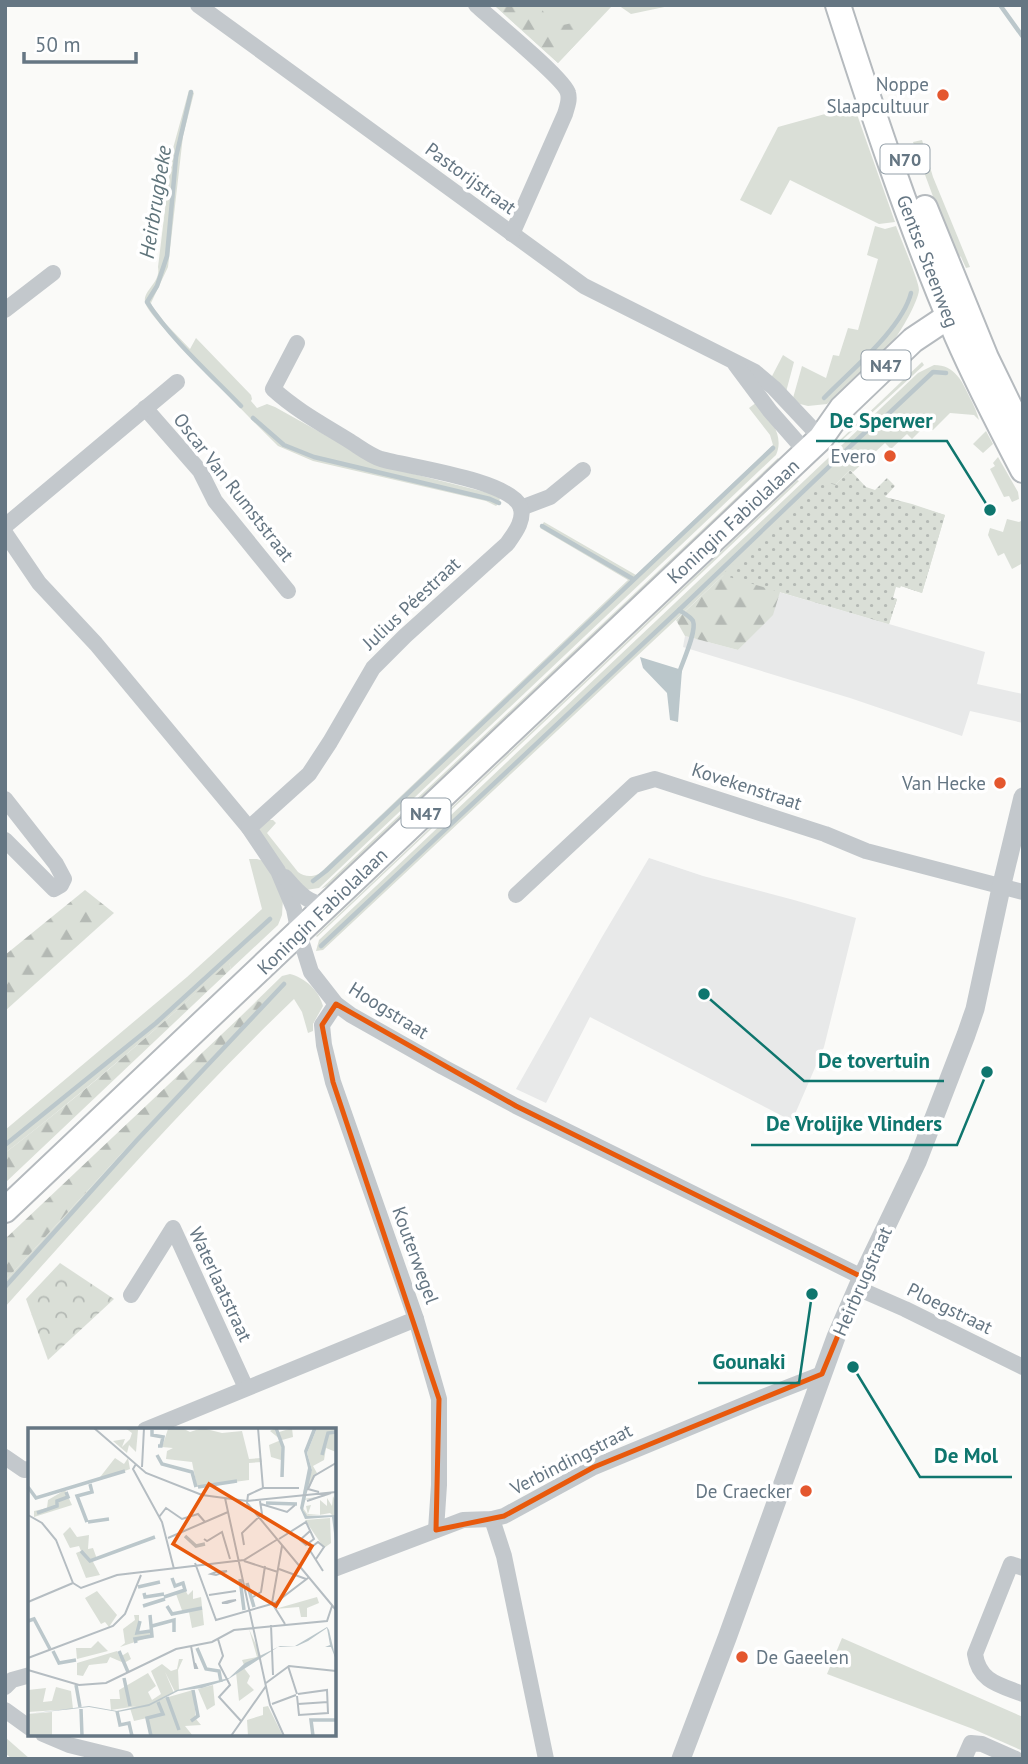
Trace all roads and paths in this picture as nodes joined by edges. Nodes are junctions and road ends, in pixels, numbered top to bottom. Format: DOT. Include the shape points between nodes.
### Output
graph roads {
  1 [pos="198,5"];
  2 [pos="476,5"];
  3 [pos="838,5"];
  4 [pos="856,5"];
  5 [pos="512,234"];
  6 [pos="53,273"];
  7 [pos="5,310"];
  8 [pos="961,322"];
  9 [pos="297,343"];
  10 [pos="177,382"];
  11 [pos="145,408"];
  12 [pos="1023,434"];
  13 [pos="813,445"];
  14 [pos="583,470"];
  15 [pos="1023,470"];
  16 [pos="521,508"];
  17 [pos="5,526"];
  18 [pos="5,533"];
  19 [pos="288,591"];
  20 [pos="1023,797"];
  21 [pos="5,799"];
  22 [pos="26,825"];
  23 [pos="249,828"];
  24 [pos="6,842"];
  25 [pos="278,870"];
  26 [pos="1001,888"];
  27 [pos="1023,892"];
  28 [pos="516,895"];
  29 [pos="330,904"];
  30 [pos="299,934"];
  31 [pos="336,1004"];
  32 [pos="5,1210"];
  33 [pos="860,1283"];
  34 [pos="131,1295"];
  35 [pos="416,1319"];
  36 [pos="1023,1367"];
  37 [pos="822,1374"];
  38 [pos="246,1388"];
  39 [pos="150,1428"];
  40 [pos="5,1457"];
  41 [pos="28,1469"];
  42 [pos="492,1519"];
  43 [pos="436,1530"];
  44 [pos="336,1568"];
  45 [pos="1023,1568"];
  46 [pos="28,1676"];
  47 [pos="5,1687"];
  48 [pos="1023,1695"];
  49 [pos="5,1710"];
  50 [pos="28,1727"];
  51 [pos="48,1736"];
  52 [pos="126,1759"];
  53 [pos="546,1759"];
  54 [pos="681,1759"];
  55 [pos="964,1759"];
  56 [pos="1016,1759"];
  1 -- 5 [label="street, Pastorijstraat"];
  2 -- 5 [label="street" via="568,90 565,114"];
  3 -- 8 [label="main road, Gentse Steenweg / N70" via="888,157"];
  4 -- 8 [label="main road, Gentse Steenweg / N70"];
  5 -- 13 [label="street, Pastorijstraat" via="584,286 733,362 770,411"];
  6 -- 7 [label="street"];
  8 -- 12 [label="main road, Gentse Steenweg / N70" via="986,358"];
  8 -- 13 [label="main road, Koningin Fabiolalaan / N47" via="850,420"];
  8 -- 15 [label="main road, Gentse Steenweg / N70"];
  9 -- 16 [label="street" via="273,389 290,405 377,458 479,482 503,491"];
  10 -- 11 [label="street, Oscar Van Rumststraat"];
  11 -- 17 [label="street, Oscar Van Rumststraat"];
  11 -- 19 [label="street, Oscar Van Rumststraat" via="200,471 215,501"];
  13 -- 29 [label="main road, Koningin Fabiolalaan / N47"];
  14 -- 16 [label="street" via="550,496"];
  16 -- 23 [label="street, Julius Péestraat" via="521,519 507,544 373,668 309,774"];
  18 -- 23 [label="street, Hoogstraat" via="39,583 96,644"];
  20 -- 26 [label="street, Heirbrugstraat"];
  21 -- 22 [label="street"];
  22 -- 24 [label="street"];
  22 -- 24 [label="street" via="60,871 61,885 54,889"];
  23 -- 25 [label="street, Hoogstraat"];
  25 -- 29 [label="street" via="308,900"];
  25 -- 30 [label="street, Hoogstraat"];
  26 -- 27 [label="street, Kovekenstraat"];
  26 -- 28 [label="street, Kovekenstraat" via="866,851 655,779 634,785"];
  26 -- 33 [label="street, Heirbrugstraat" via="966,1035 917,1162"];
  29 -- 30 [label="main road, Koningin Fabiolalaan / N47"];
  30 -- 31 [label="street, Hoogstraat" via="311,972"];
  30 -- 32 [label="main road, Koningin Fabiolalaan / N47"];
  31 -- 33 [label="street, Hoogstraat" via="516,1106"];
  31 -- 35 [label="street, Kouterwegel" via="322,1025 332,1082"];
  33 -- 36 [label="street, Ploegstraat"];
  33 -- 37 [label="street, Heirbrugstraat"];
  34 -- 38 [label="street, Waterlaatstraat" via="173,1228"];
  35 -- 38 [label="street"];
  35 -- 43 [label="street, Kouterwegel" via="439,1399"];
  37 -- 42 [label="street, Verbindingstraat" via="594,1466"];
  37 -- 54 [label="street, Heirbrugstraat"];
  38 -- 39 [label="street"];
  40 -- 41 [label="street"];
  42 -- 43 [label="street, Verbindingstraat" via="463,1520"];
  42 -- 53 [label="street" via="504,1556"];
  43 -- 44 [label="street, Verbindingstraat"];
  45 -- 48 [label="street" via="1011,1564 975,1654 976,1665 986,1679"];
  46 -- 47 [label="street"];
  49 -- 50 [label="street"];
  51 -- 52 [label="street"];
  55 -- 56 [label="street" via="971,1743"];
}
